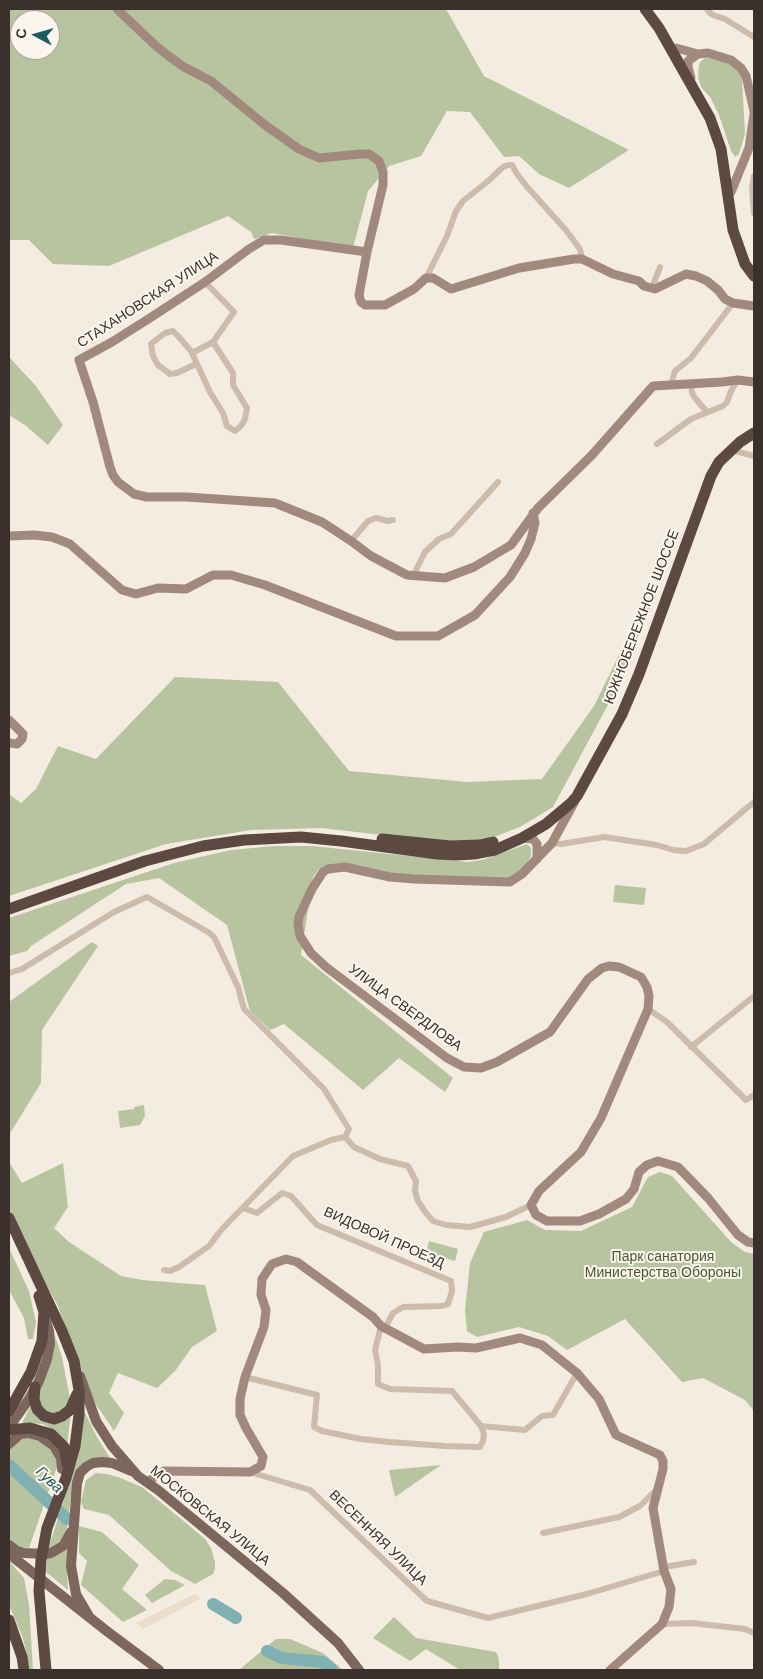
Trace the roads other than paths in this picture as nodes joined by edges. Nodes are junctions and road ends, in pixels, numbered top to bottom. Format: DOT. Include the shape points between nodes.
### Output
graph roads {
  1 [pos="117,9"];
  2 [pos="645,9"];
  3 [pos="651,9"];
  4 [pos="707,9"];
  5 [pos="754,37"];
  6 [pos="676,48"];
  7 [pos="698,54"];
  8 [pos="688,67"];
  9 [pos="696,93"];
  10 [pos="754,113"];
  11 [pos="754,176"];
  12 [pos="731,192"];
  13 [pos="754,214"];
  14 [pos="367,252"];
  15 [pos="582,259"];
  16 [pos="660,267"];
  17 [pos="754,267"];
  18 [pos="754,276"];
  19 [pos="426,278"];
  20 [pos="205,282"];
  21 [pos="652,288"];
  22 [pos="733,304"];
  23 [pos="754,306"];
  24 [pos="213,342"];
  25 [pos="192,353"];
  26 [pos="196,364"];
  27 [pos="738,380"];
  28 [pos="754,382"];
  29 [pos="691,384"];
  30 [pos="671,385"];
  31 [pos="707,412"];
  32 [pos="754,428"];
  33 [pos="754,433"];
  34 [pos="657,444"];
  35 [pos="729,450"];
  36 [pos="754,456"];
  37 [pos="498,482"];
  38 [pos="533,513"];
  39 [pos="393,520"];
  40 [pos="9,536"];
  41 [pos="352,541"];
  42 [pos="413,576"];
  43 [pos="9,720"];
  44 [pos="9,743"];
  45 [pos="577,796"];
  46 [pos="754,802"];
  47 [pos="546,821"];
  48 [pos="522,838"];
  49 [pos="552,843"];
  50 [pos="538,859"];
  51 [pos="9,903"];
  52 [pos="9,909"];
  53 [pos="9,973"];
  54 [pos="754,996"];
  55 [pos="648,1009"];
  56 [pos="691,1046"];
  57 [pos="754,1095"];
  58 [pos="345,1137"];
  59 [pos="531,1205"];
  60 [pos="244,1208"];
  61 [pos="9,1218"];
  62 [pos="9,1229"];
  63 [pos="754,1243"];
  64 [pos="164,1270"];
  65 [pos="44,1312"];
  66 [pos="383,1327"];
  67 [pos="74,1361"];
  68 [pos="577,1373"];
  69 [pos="245,1377"];
  70 [pos="35,1387"];
  71 [pos="79,1390"];
  72 [pos="9,1411"];
  73 [pos="481,1426"];
  74 [pos="9,1429"];
  75 [pos="9,1444"];
  76 [pos="250,1472"];
  77 [pos="63,1474"];
  78 [pos="138,1476"];
  79 [pos="148,1482"];
  80 [pos="659,1488"];
  81 [pos="73,1528"];
  82 [pos="543,1533"];
  83 [pos="9,1545"];
  84 [pos="9,1554"];
  85 [pos="694,1562"];
  86 [pos="664,1569"];
  87 [pos="37,1591"];
  88 [pos="90,1618"];
  89 [pos="9,1620"];
  90 [pos="662,1624"];
  91 [pos="754,1632"];
  92 [pos="24,1670"];
  93 [pos="44,1670"];
  94 [pos="159,1670"];
  95 [pos="359,1670"];
  96 [pos="610,1670"];
  1 -- 14 [label="main road" via="170,57 211,81 300,149 319,158 369,154 379,161 384,179"];
  2 -- 9 [label="highway"];
  3 -- 6 [label="highway"];
  4 -- 5 [label="street"];
  6 -- 7 [label="main road"];
  6 -- 8 [label="highway"];
  7 -- 8 [label="main road" via="688,61"];
  7 -- 10 [label="main road" via="718,55 736,62 746,76"];
  8 -- 9 [label="main road"];
  8 -- 12 [label="highway" via="720,131"];
  9 -- 18 [label="highway" via="710,118 721,149 735,240"];
  10 -- 12 [label="main road" via="749,148"];
  11 -- 13 [label="street"];
  12 -- 17 [label="highway" via="737,228"];
  14 -- 19 [label="main road" via="359,295 365,305 385,305 414,289"];
  14 -- 20 [label="main road, СТАХАНОВСКАЯ УЛИЦА" via="264,240"];
  15 -- 19 [label="main road" via="519,268 451,288 433,278"];
  15 -- 19 [label="street" via="580,249 565,229 512,165 508,165 456,210"];
  15 -- 21 [label="main road"];
  16 -- 21 [label="street"];
  20 -- 24 [label="street" via="234,312"];
  20 -- 41 [label="main road, СТАХАНОВСКАЯ УЛИЦА" via="79,360 113,475 124,488 140,496 275,503 322,522"];
  21 -- 22 [label="main road" via="659,288 686,274 707,281"];
  22 -- 23 [label="main road"];
  22 -- 30 [label="street" via="691,358 675,371"];
  24 -- 25 [label="street"];
  24 -- 26 [label="street" via="233,373 233,385 247,408 245,419 235,431 227,426 224,413"];
  25 -- 26 [label="street"];
  25 -- 26 [label="street" via="173,331 151,344 158,365 170,374"];
  27 -- 28 [label="main road, СТАХАНОВСКАЯ УЛИЦА"];
  27 -- 29 [label="main road, СТАХАНОВСКАЯ УЛИЦА"];
  27 -- 31 [label="street" via="730,390 727,402"];
  29 -- 30 [label="main road, СТАХАНОВСКАЯ УЛИЦА"];
  29 -- 31 [label="street" via="692,393"];
  30 -- 38 [label="main road, СТАХАНОВСКАЯ УЛИЦА" via="653,386 592,455"];
  31 -- 34 [label="street" via="691,419"];
  32 -- 47 [label="highway, ЮЖНОБЕРЕЖНОЕ ШОССЕ" via="726,445 708,469 643,651 618,710 585,772"];
  33 -- 35 [label="highway, ЮЖНОБЕРЕЖНОЕ ШОССЕ"];
  35 -- 36 [label="street"];
  35 -- 45 [label="highway, ЮЖНОБЕРЕЖНОЕ ШОССЕ" via="711,476 622,714"];
  37 -- 42 [label="street" via="451,534 439,539 425,552"];
  38 -- 40 [label="main road" via="532,538 510,577 474,615 438,636 396,636 265,584 231,575 213,575 186,589 158,588 136,594 122,590 70,544 34,534"];
  38 -- 42 [label="main road, СТАХАНОВСКАЯ УЛИЦА" via="512,545 474,567 445,578"];
  39 -- 41 [label="street" via="376,518 368,522"];
  41 -- 42 [label="main road, СТАХАНОВСКАЯ УЛИЦА" via="371,556"];
  43 -- 44 [label="main road" via="23,734 17,744"];
  45 -- 47 [label="highway, ЮЖНОБЕРЕЖНОЕ ШОССЕ"];
  45 -- 49 [label="main road, УЛИЦА СВЕРДЛОВА"];
  46 -- 49 [label="street" via="704,844 686,851 604,837"];
  47 -- 48 [label="highway, ЮЖНОБЕРЕЖНОЕ ШОССЕ"];
  47 -- 49 [label="main road"];
  47 -- 51 [label="highway, ЮЖНОБЕРЕЖНОЕ ШОССЕ" via="480,845 450,846 301,831 243,834 144,855"];
  48 -- 50 [label="main road" via="535,841"];
  48 -- 52 [label="highway, ЮЖНОБЕРЕЖНОЕ ШОССЕ" via="494,850 456,855 301,837 203,846 145,861"];
  49 -- 50 [label="main road, УЛИЦА СВЕРДЛОВА"];
  50 -- 55 [label="main road, УЛИЦА СВЕРДЛОВА" via="516,879 499,883 390,877 345,867 328,869 312,889 299,917 300,936 326,967 447,1058 464,1067 481,1068 497,1062 550,1032 588,979 602,968 619,967 641,977 649,996"];
  53 -- 58 [label="street" via="22,969 114,912 147,897 214,938 238,987 244,1009 324,1089 349,1129"];
  54 -- 56 [label="street"];
  55 -- 56 [label="street" via="667,1022"];
  55 -- 59 [label="main road, УЛИЦА СВЕРДЛОВА" via="601,1118 581,1152 539,1191"];
  56 -- 57 [label="street" via="746,1100"];
  58 -- 59 [label="street" via="354,1147 408,1166 416,1181 418,1201 433,1221 470,1227 506,1217"];
  58 -- 60 [label="street" via="293,1156"];
  59 -- 63 [label="main road" via="536,1215 547,1221 580,1221 626,1200 634,1189 639,1172 647,1164 658,1161 678,1167 738,1235"];
  60 -- 64 [label="street" via="208,1246 170,1272"];
  60 -- 66 [label="street, ВИДОВОЙ ПРОЕЗД" via="257,1213 282,1193 291,1196 317,1225 451,1282 448,1304 403,1307 393,1313"];
  61 -- 67 [label="highway"];
  62 -- 65 [label="highway"];
  65 -- 70 [label="main road" via="49,1331 49,1352"];
  65 -- 72 [label="highway" via="37,1360"];
  66 -- 68 [label="main road" via="424,1348 476,1348 520,1338 542,1344"];
  66 -- 69 [label="main road" via="297,1262 286,1259 272,1264 262,1279 261,1295 266,1310 264,1327"];
  66 -- 73 [label="street" via="375,1350 378,1384 390,1389 452,1391"];
  67 -- 71 [label="highway"];
  67 -- 78 [label="main road, МОСКОВСКАЯ УЛИЦА" via="96,1421"];
  68 -- 73 [label="street" via="553,1415 542,1416 525,1430"];
  68 -- 80 [label="main road" via="599,1399 616,1435 660,1455 663,1469"];
  69 -- 73 [label="street" via="317,1395 314,1427 322,1431 389,1442 480,1447 484,1441"];
  69 -- 76 [label="main road" via="240,1415 263,1456 261,1466"];
  70 -- 71 [label="highway" via="37,1409 44,1416 54,1418 70,1410"];
  70 -- 74 [label="main road"];
  71 -- 77 [label="highway" via="74,1446"];
  74 -- 77 [label="highway" via="35,1428 51,1434 64,1447 68,1462"];
  75 -- 77 [label="main road" via="20,1434 40,1436 54,1446 61,1458"];
  76 -- 79 [label="main road" via="164,1472"];
  76 -- 86 [label="street, ВЕСЕННЯЯ УЛИЦА" via="310,1490 427,1601 488,1618 586,1594"];
  77 -- 87 [label="highway" via="47,1528"];
  77 -- 87 [label="highway" via="36,1548 33,1567"];
  78 -- 79 [label="main road, МОСКОВСКАЯ УЛИЦА"];
  78 -- 81 [label="main road" via="112,1463 102,1462 86,1467 77,1483"];
  79 -- 95 [label="main road, МОСКОВСКАЯ УЛИЦА" via="289,1598 338,1644"];
  80 -- 82 [label="street" via="640,1506 619,1516"];
  80 -- 86 [label="main road" via="654,1515"];
  81 -- 83 [label="main road" via="63,1546 51,1553 24,1553"];
  81 -- 88 [label="main road" via="71,1566 74,1587"];
  84 -- 88 [label="main road"];
  85 -- 86 [label="street, ВЕСЕННЯЯ УЛИЦА"];
  86 -- 90 [label="main road" via="671,1589 669,1607"];
  87 -- 93 [label="highway"];
  88 -- 94 [label="main road"];
  89 -- 92 [label="highway"];
  90 -- 91 [label="street" via="692,1623"];
  90 -- 96 [label="main road"];
}
